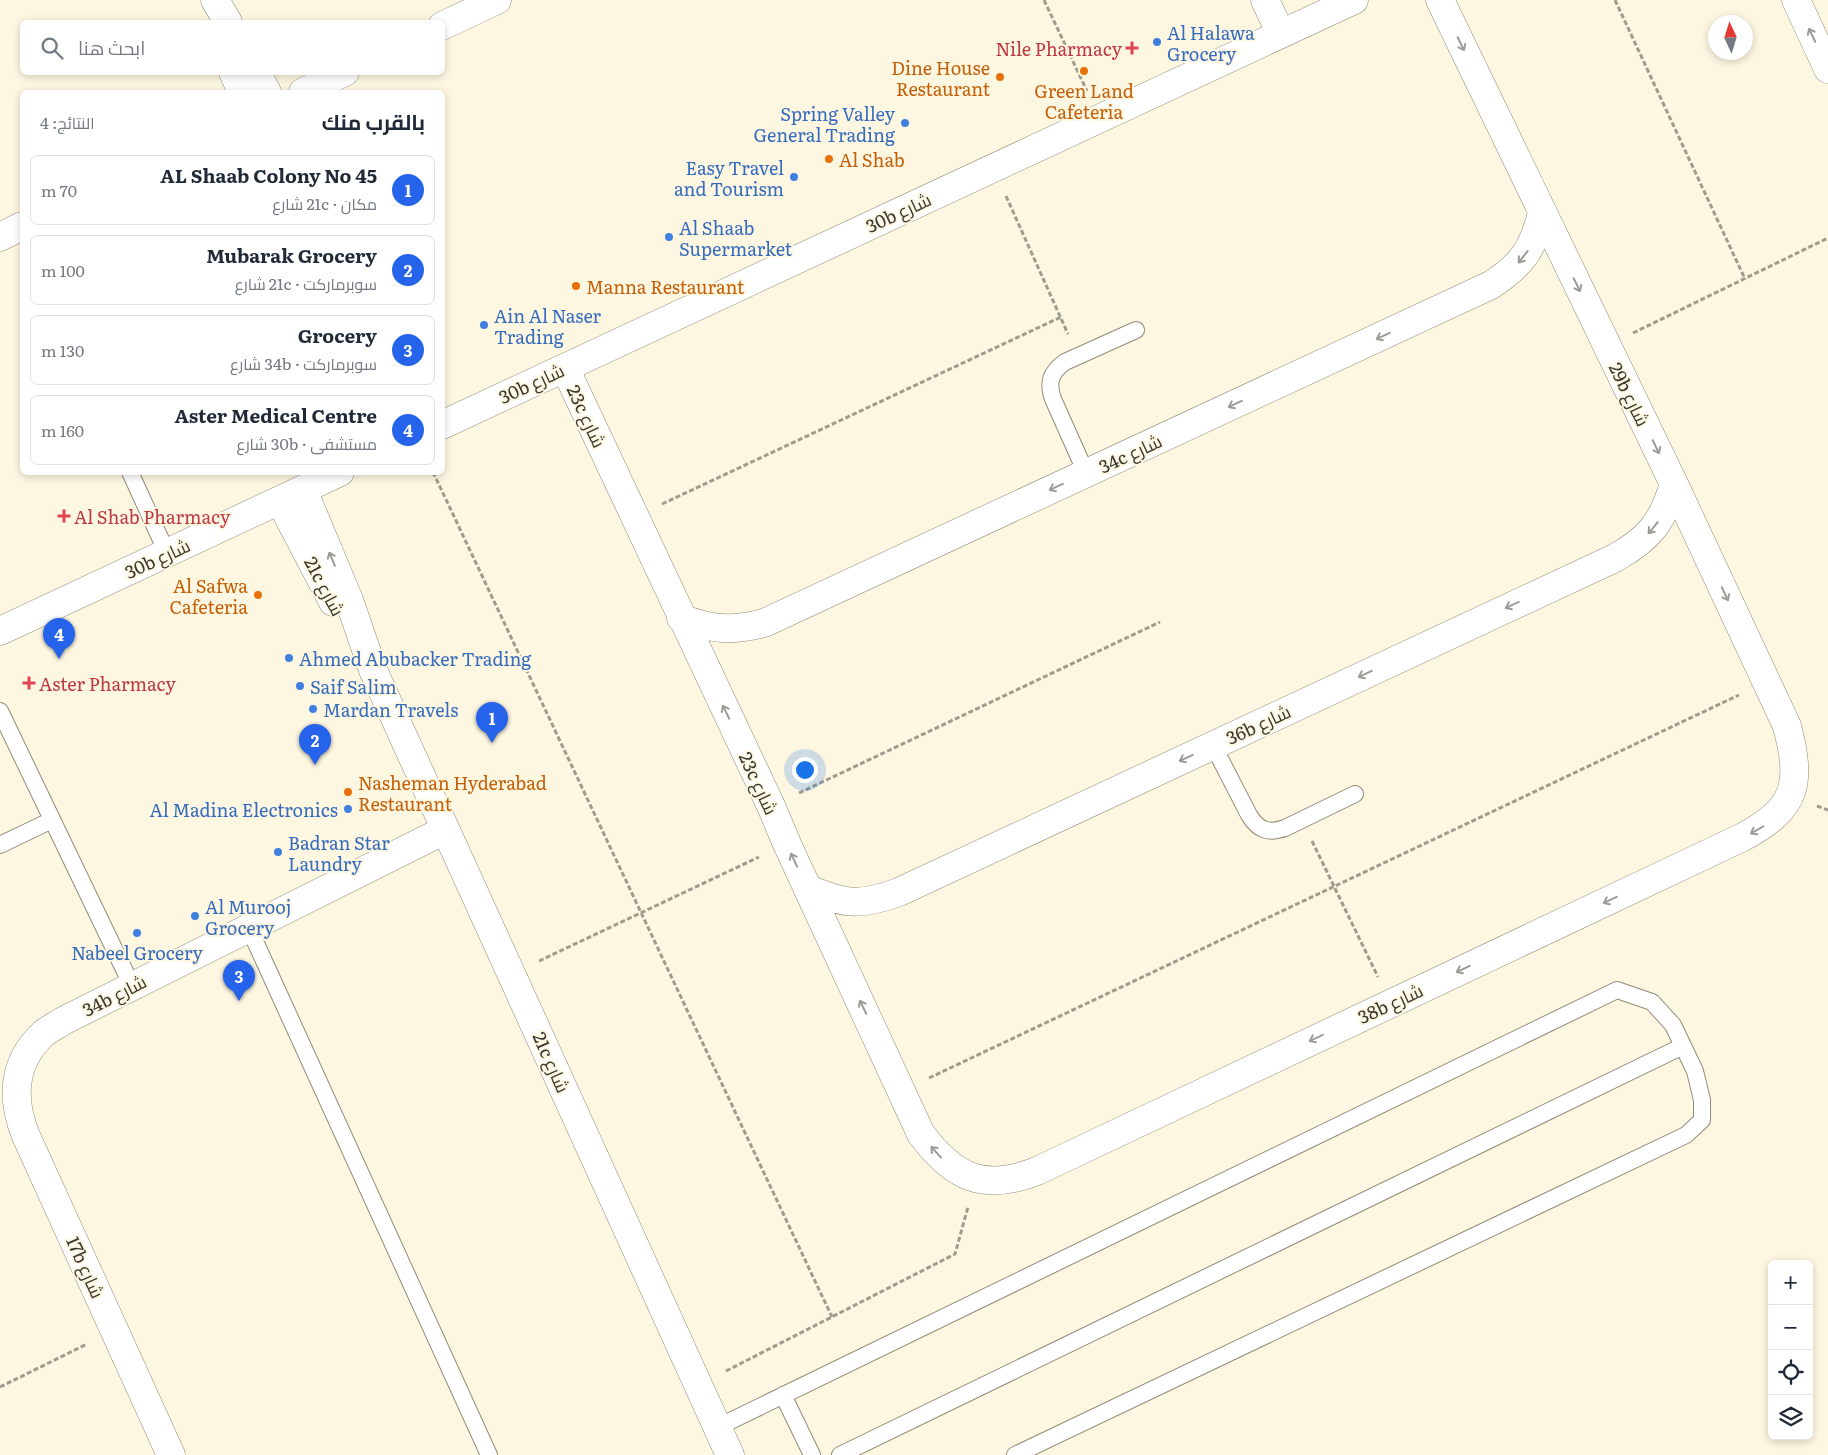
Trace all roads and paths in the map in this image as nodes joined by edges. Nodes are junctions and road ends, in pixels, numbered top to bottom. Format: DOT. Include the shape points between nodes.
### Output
graph roads {
  1 [pos="203,0"];
  2 [pos="215,0"];
  3 [pos="497,0"];
  4 [pos="1044,0"];
  5 [pos="1265,0"];
  6 [pos="1354,0"];
  7 [pos="1440,0"];
  8 [pos="1614,0"];
  9 [pos="1796,0"];
  10 [pos="211,20"];
  11 [pos="227,20"];
  12 [pos="445,25"];
  13 [pos="1281,34"];
  14 [pos="1827,66"];
  15 [pos="234,75"];
  16 [pos="258,75"];
  17 [pos="339,75"];
  18 [pos="241,90"];
  19 [pos="266,90"];
  20 [pos="307,90"];
  21 [pos="1100,119"];
  22 [pos="993,168"];
  23 [pos="1542,213"];
  24 [pos="1828,238"];
  25 [pos="1745,279"];
  26 [pos="1061,318"];
  27 [pos="1136,330"];
  28 [pos="1607,346"];
  29 [pos="1078,356"];
  30 [pos="565,368"];
  31 [pos="445,424"];
  32 [pos="1086,473"];
  33 [pos="131,475"];
  34 [pos="334,475"];
  35 [pos="434,475"];
  36 [pos="1674,484"];
  37 [pos="291,495"];
  38 [pos="634,517"];
  39 [pos="167,553"];
  40 [pos="681,618"];
  41 [pos="1160,622"];
  42 [pos="0,631"];
  43 [pos="1766,682"];
  44 [pos="0,711"];
  45 [pos="1213,745"];
  46 [pos="1355,794"];
  47 [pos="1791,796"];
  48 [pos="771,806"];
  49 [pos="52,820"];
  50 [pos="1302,820"];
  51 [pos="445,830"];
  52 [pos="787,844"];
  53 [pos="0,845"];
  54 [pos="1334,886"];
  55 [pos="807,888"];
  56 [pos="641,912"];
  57 [pos="249,928"];
  58 [pos="511,974"];
  59 [pos="132,986"];
  60 [pos="1390,1003"];
  61 [pos="1684,1046"];
  62 [pos="18,1075"];
  63 [pos="902,1091"];
  64 [pos="975,1178"];
  65 [pos="832,1317"];
  66 [pos="115,1331"];
  67 [pos="699,1385"];
  68 [pos="0,1387"];
  69 [pos="783,1395"];
  70 [pos="718,1427"];
  71 [pos="171,1455"];
  72 [pos="489,1455"];
  73 [pos="730,1455"];
  74 [pos="812,1455"];
  75 [pos="840,1455"];
  76 [pos="1015,1455"];
  1 -- 10 [label="street"];
  2 -- 11 [label="street"];
  3 -- 12 [label="street"];
  4 -- 21 [label="path"];
  5 -- 13 [label="street"];
  6 -- 13 [label="street, 30b شارع"];
  7 -- 23 [label="street, 29b شارع, one-way"];
  8 -- 25 [label="path"];
  14 -- 9 [label="street, one-way"];
  13 -- 21 [label="street, 30b شارع"];
  15 -- 18 [label="street"];
  16 -- 19 [label="street"];
  17 -- 20 [label="street"];
  21 -- 22 [label="street, 30b شارع"];
  22 -- 26 [label="path"];
  22 -- 30 [label="street, 30b شارع"];
  23 -- 28 [label="street, 29b شارع, one-way"];
  23 -- 32 [label="street, 34c شارع, one-way" via="1537,236 1526,256 1510,273 1491,285"];
  24 -- 25 [label="path"];
  25 -- 28 [label="path"];
  26 -- 29 [label="path"];
  26 -- 38 [label="path"];
  27 -- 29 [label="lane"];
  28 -- 36 [label="street, 29b شارع, one-way"];
  29 -- 32 [label="lane" via="1056,368 1050,377 1049,389"];
  30 -- 31 [label="street, 30b شارع"];
  30 -- 38 [label="street, 23c شارع"];
  32 -- 40 [label="street, 34c شارع, one-way" via="764,623 722,629 701,626"];
  33 -- 39 [label="lane"];
  34 -- 37 [label="street, 30b شارع"];
  35 -- 56 [label="path"];
  36 -- 43 [label="street, 29b شارع, one-way"];
  36 -- 45 [label="street, 36b شارع, one-way" via="1667,508 1654,528 1615,558"];
  37 -- 39 [label="street, 30b شارع"];
  37 -- 51 [label="street, 21c شارع" via="349,600 373,670"];
  38 -- 40 [label="street, 23c شارع"];
  39 -- 42 [label="street, 30b شارع"];
  48 -- 40 [label="street, 23c شارع, one-way"];
  41 -- 48 [label="path"];
  43 -- 47 [label="street, 29b شارع" via="1787,726 1794,773"];
  43 -- 54 [label="path"];
  44 -- 49 [label="lane"];
  45 -- 50 [label="lane" via="1255,825 1275,832"];
  45 -- 55 [label="street, 36b شارع, one-way" via="876,900 837,900"];
  46 -- 50 [label="lane"];
  47 -- 60 [label="street, 38b شارع, one-way" via="1779,813 1743,838"];
  48 -- 52 [label="street, 23c شارع"];
  49 -- 53 [label="lane"];
  49 -- 59 [label="lane"];
  50 -- 54 [label="path"];
  51 -- 57 [label="street, 34b شارع"];
  51 -- 58 [label="street, 21c شارع"];
  55 -- 52 [label="street, 23c شارع, one-way"];
  52 -- 56 [label="path"];
  54 -- 60 [label="path"];
  54 -- 63 [label="path"];
  63 -- 55 [label="street, 23c شارع, one-way"];
  56 -- 58 [label="path"];
  56 -- 65 [label="path"];
  57 -- 59 [label="street, 34b شارع"];
  57 -- 72 [label="lane"];
  58 -- 67 [label="street, 21c شارع"];
  59 -- 62 [label="street, 34b شارع" via="63,1021 43,1035 28,1053"];
  60 -- 64 [label="street, 38b شارع, one-way" via="1037,1171 1018,1179 996,1181"];
  61 -- 69 [label="lane" via="1673,1025 1652,1002 1616,990"];
  61 -- 75 [label="lane"];
  61 -- 76 [label="lane" via="1695,1071 1702,1100 1702,1120 1686,1135"];
  62 -- 66 [label="street, 17b شارع" via="18,1116"];
  64 -- 63 [label="street, 23c شارع, one-way" via="954,1169 935,1153 921,1134"];
  64 -- 65 [label="path" via="955,1254"];
  65 -- 67 [label="path"];
  66 -- 68 [label="path"];
  66 -- 71 [label="street, 17b شارع"];
  67 -- 70 [label="street, 21c شارع"];
  69 -- 70 [label="lane"];
  69 -- 74 [label="lane"];
  70 -- 73 [label="street, 21c شارع"];
}
